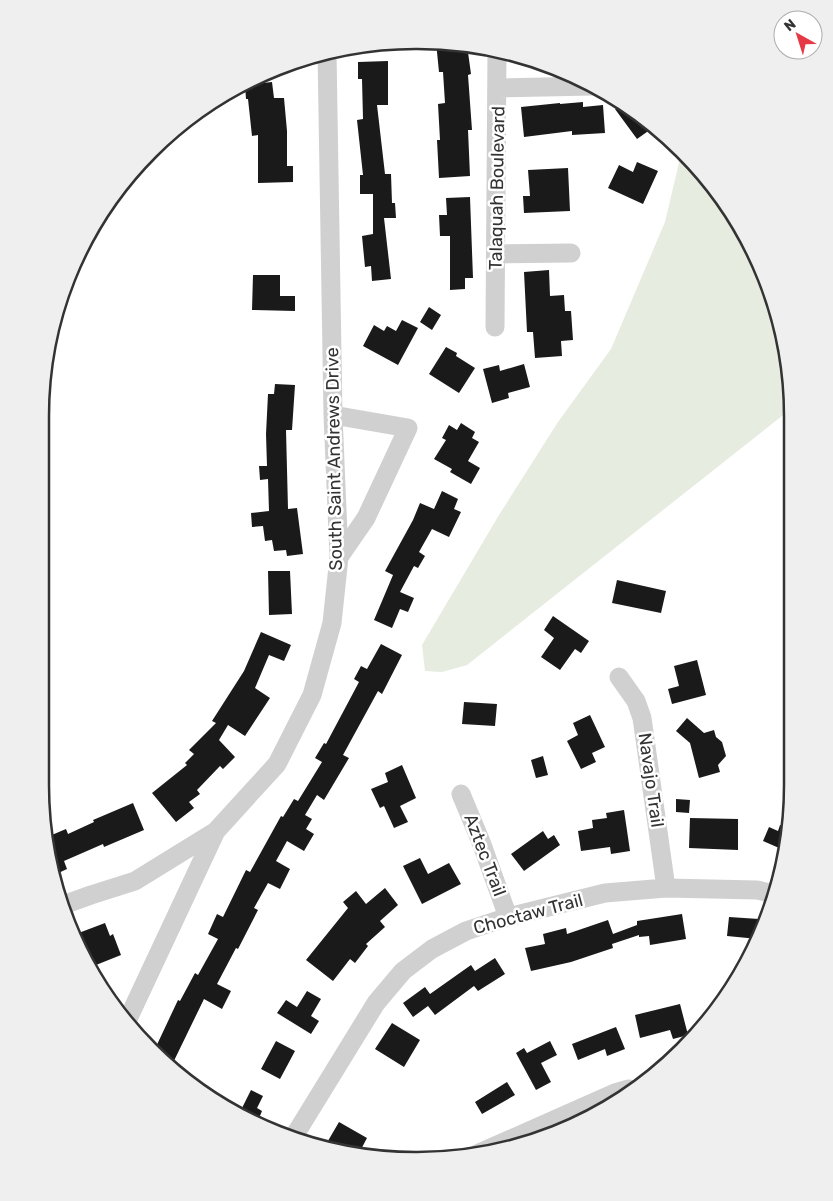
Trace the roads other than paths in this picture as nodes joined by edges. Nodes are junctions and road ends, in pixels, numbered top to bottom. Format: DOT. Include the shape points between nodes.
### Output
graph roads {
  1 [pos="497,58"];
  2 [pos="327,60"];
  3 [pos="578,86"];
  4 [pos="498,88"];
  5 [pos="571,253"];
  6 [pos="496,254"];
  7 [pos="495,327"];
  8 [pos="333,415"];
  9 [pos="339,557"];
  10 [pos="619,677"];
  11 [pos="461,794"];
  12 [pos="216,831"];
  13 [pos="666,888"];
  14 [pos="768,892"];
  15 [pos="68,903"];
  16 [pos="508,917"];
  17 [pos="130,1014"];
  18 [pos="614,1094"];
  19 [pos="296,1132"];
  20 [pos="505,1141"];
  1 -- 4 [label="street, Talaquah Boulevard"];
  2 -- 8 [label="street, South Saint Andrews Drive"];
  3 -- 4 [label="street"];
  4 -- 6 [label="street, Talaquah Boulevard"];
  5 -- 6 [label="street"];
  6 -- 7 [label="street, Talaquah Boulevard"];
  8 -- 9 [label="street, South Saint Andrews Drive"];
  8 -- 9 [label="street" via="408,428 366,518"];
  9 -- 12 [label="street, South Saint Andrews Drive" via="332,623 312,695 277,764"];
  10 -- 13 [label="street, Navajo Trail" via="636,701 642,718"];
  11 -- 16 [label="street, Aztec Trail"];
  12 -- 15 [label="street" via="135,881"];
  12 -- 17 [label="street, South Saint Andrews Drive"];
  13 -- 14 [label="street, Choctaw Trail"];
  13 -- 16 [label="street, Choctaw Trail" via="605,893"];
  16 -- 19 [label="street, Choctaw Trail" via="466,931 432,949 403,972 376,1003"];
  18 -- 20 [label="street"];
}
